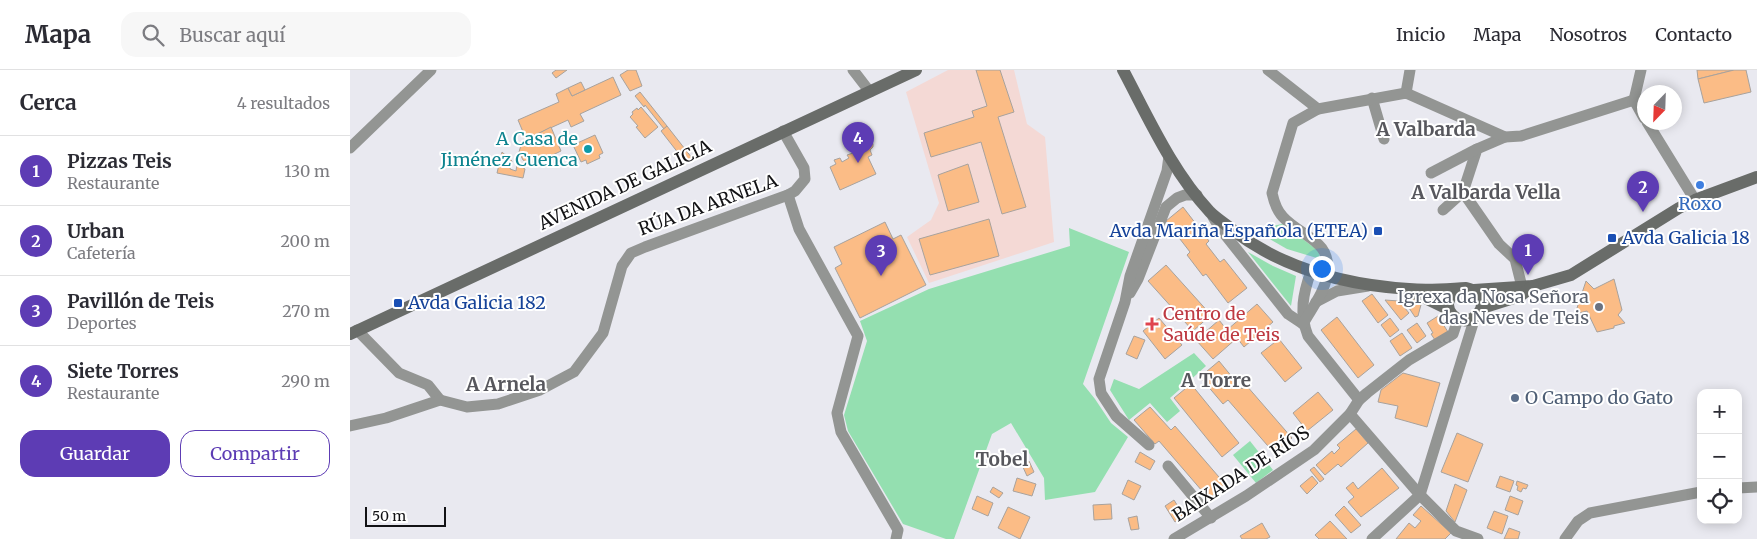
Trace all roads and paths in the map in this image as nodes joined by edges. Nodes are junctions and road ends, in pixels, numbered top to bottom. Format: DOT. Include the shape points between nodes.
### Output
graph roads {
  1 [pos="431,70"];
  2 [pos="852,70"];
  3 [pos="916,70"];
  4 [pos="1122,70"];
  5 [pos="1268,70"];
  6 [pos="1410,70"];
  7 [pos="1641,70"];
  8 [pos="870,92"];
  9 [pos="1406,93"];
  10 [pos="1372,98"];
  11 [pos="1634,100"];
  12 [pos="1637,105"];
  13 [pos="1318,109"];
  14 [pos="1652,130"];
  15 [pos="783,131"];
  16 [pos="1506,137"];
  17 [pos="1384,139"];
  18 [pos="350,148"];
  19 [pos="1477,149"];
  20 [pos="1169,156"];
  21 [pos="1431,173"];
  22 [pos="1757,177"];
  23 [pos="1463,192"];
  24 [pos="788,195"];
  25 [pos="1197,195"];
  26 [pos="1695,200"];
  27 [pos="1443,210"];
  28 [pos="1211,213"];
  29 [pos="1311,271"];
  30 [pos="1328,275"];
  31 [pos="1372,285"];
  32 [pos="1527,287"];
  33 [pos="1409,289"];
  34 [pos="1458,290"];
  35 [pos="1474,290"];
  36 [pos="1125,302"];
  37 [pos="1316,302"];
  38 [pos="1448,309"];
  39 [pos="1470,316"];
  40 [pos="1303,324"];
  41 [pos="354,332"];
  42 [pos="440,400"];
  43 [pos="1359,400"];
  44 [pos="1350,414"];
  45 [pos="350,426"];
  46 [pos="1149,445"];
  47 [pos="1168,466"];
  48 [pos="1757,487"];
  49 [pos="1742,488"];
  50 [pos="1697,493"];
  51 [pos="1420,495"];
  52 [pos="1212,518"];
  53 [pos="1453,535"];
  54 [pos="896,539"];
  55 [pos="1174,539"];
  56 [pos="1372,539"];
  57 [pos="1478,539"];
  58 [pos="1564,539"];
  1 -- 18 [label="street"];
  2 -- 8 [label="street"];
  3 -- 8 [label="main road, AVENIDA DE GALICIA"];
  4 -- 20 [label="main road"];
  5 -- 13 [label="street"];
  6 -- 9 [label="street"];
  7 -- 11 [label="street"];
  8 -- 15 [label="main road, AVENIDA DE GALICIA"];
  9 -- 10 [label="street"];
  9 -- 16 [label="street"];
  10 -- 13 [label="street"];
  10 -- 17 [label="street"];
  11 -- 12 [label="street"];
  11 -- 16 [label="street" via="1521,136"];
  13 -- 30 [label="street" via="1293,123 1272,193 1284,218 1324,250"];
  14 -- 26 [label="street"];
  15 -- 24 [label="street, RÚA DA ARNELA" via="804,168 805,179"];
  15 -- 41 [label="main road, AVENIDA DE GALICIA"];
  16 -- 19 [label="street"];
  19 -- 21 [label="street"];
  19 -- 23 [label="street"];
  20 -- 25 [label="main road"];
  20 -- 36 [label="street" via="1167,171 1130,276"];
  22 -- 26 [label="main road"];
  23 -- 27 [label="street"];
  23 -- 32 [label="street" via="1499,244 1515,259"];
  24 -- 42 [label="street, RÚA DA ARNELA" via="631,253 622,266 602,334 574,372 540,390 498,404 467,407"];
  24 -- 54 [label="street" via="798,229 858,336 837,413 841,432 898,530"];
  25 -- 28 [label="main road"];
  25 -- 36 [label="street" via="1177,198 1166,207 1138,279"];
  26 -- 32 [label="main road" via="1572,275"];
  28 -- 29 [label="main road" via="1247,240 1280,259"];
  28 -- 40 [label="street" via="1288,314"];
  29 -- 30 [label="main road"];
  29 -- 40 [label="street" via="1303,296"];
  30 -- 31 [label="main road"];
  30 -- 37 [label="street"];
  31 -- 33 [label="main road"];
  31 -- 37 [label="street" via="1337,291"];
  32 -- 35 [label="main road"];
  32 -- 39 [label="main road" via="1520,296"];
  33 -- 34 [label="main road"];
  33 -- 38 [label="main road"];
  34 -- 35 [label="main road"];
  34 -- 38 [label="main road" via="1449,298"];
  35 -- 39 [label="main road" via="1480,296"];
  36 -- 46 [label="street" via="1099,379 1101,393 1116,416"];
  37 -- 40 [label="street"];
  38 -- 39 [label="main road" via="1450,314"];
  39 -- 43 [label="street, BAIXADA DE RÍOS" via="1452,334 1408,360"];
  39 -- 51 [label="street" via="1465,354"];
  40 -- 43 [label="street" via="1308,336"];
  41 -- 42 [label="street" via="399,373 428,385"];
  42 -- 45 [label="street"];
  43 -- 44 [label="street, BAIXADA DE RÍOS"];
  44 -- 51 [label="street"];
  44 -- 52 [label="street, BAIXADA DE RÍOS" via="1314,450"];
  47 -- 52 [label="street"];
  48 -- 49 [label="street"];
  50 -- 58 [label="street" via="1590,513 1578,521"];
  51 -- 53 [label="street"];
  51 -- 56 [label="street"];
  52 -- 55 [label="street, BAIXADA DE RÍOS"];
  53 -- 57 [label="street"];
}
